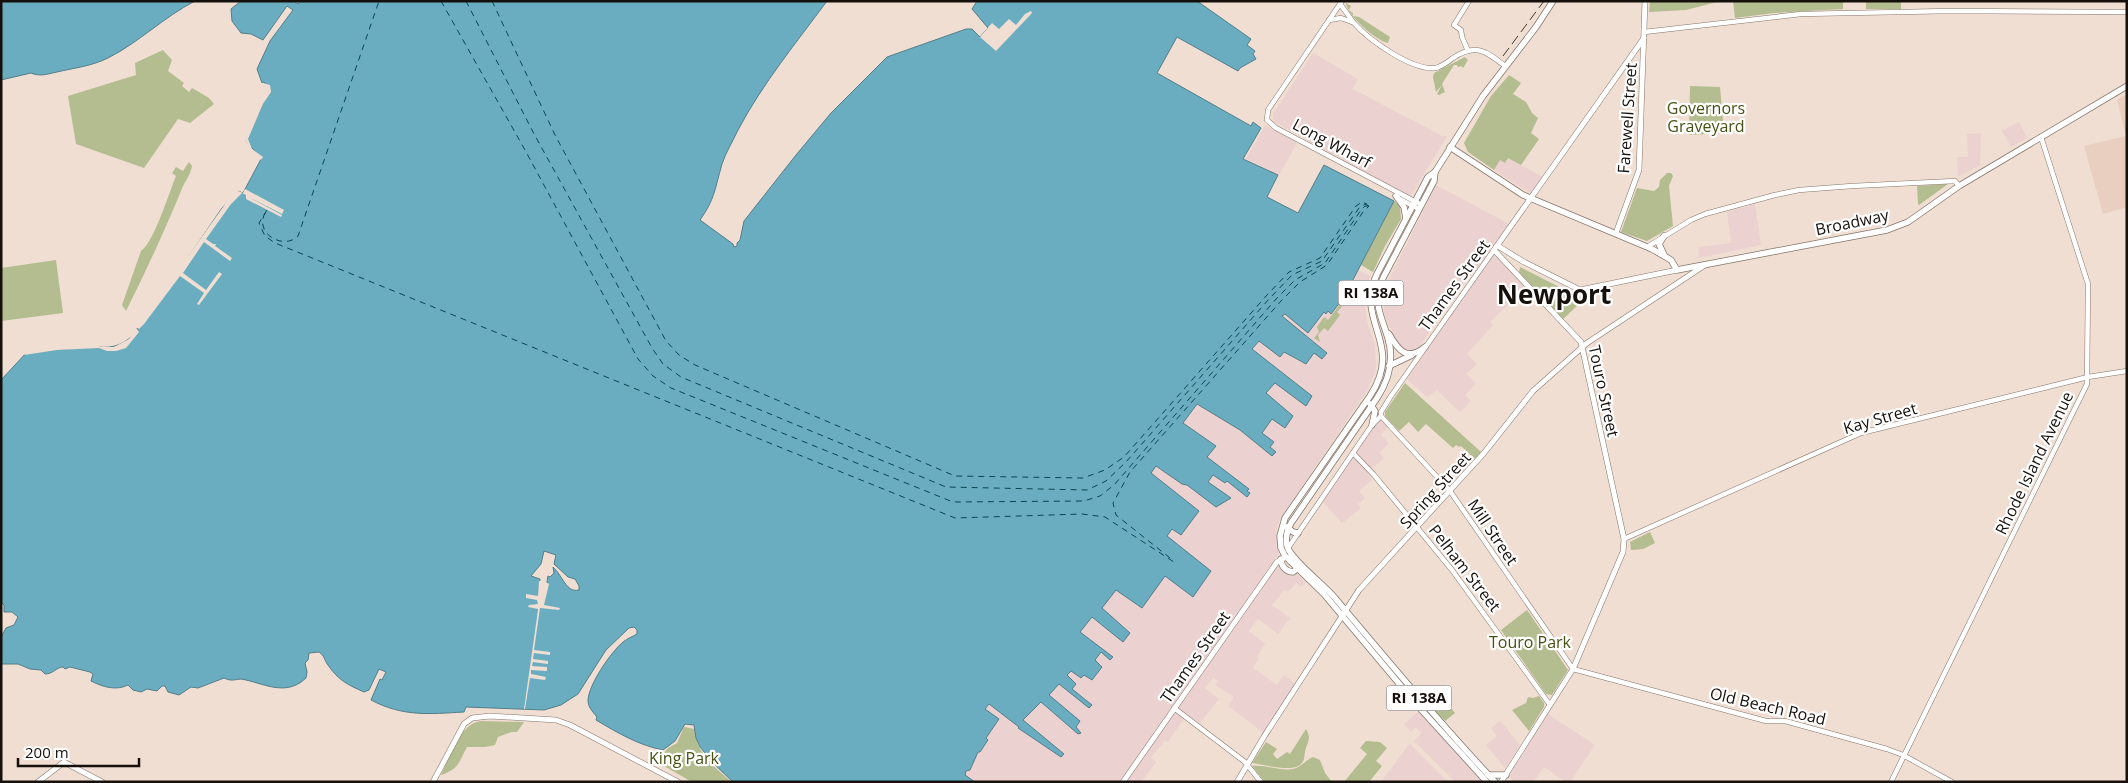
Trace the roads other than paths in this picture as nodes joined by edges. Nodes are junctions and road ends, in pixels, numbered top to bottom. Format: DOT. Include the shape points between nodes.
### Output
graph roads {
  1 [pos="1469,1"];
  2 [pos="1553,1"];
  3 [pos="1646,1"];
  4 [pos="1341,3"];
  5 [pos="2127,12"];
  6 [pos="1328,21"];
  7 [pos="1354,23"];
  8 [pos="1644,35"];
  9 [pos="1468,51"];
  10 [pos="1506,66"];
  11 [pos="2127,86"];
  12 [pos="2041,138"];
  13 [pos="1450,147"];
  14 [pos="1435,172"];
  15 [pos="1959,186"];
  16 [pos="1388,188"];
  17 [pos="1396,196"];
  18 [pos="1532,198"];
  19 [pos="1414,204"];
  20 [pos="1420,207"];
  21 [pos="1406,220"];
  22 [pos="1616,233"];
  23 [pos="1664,236"];
  24 [pos="1647,247"];
  25 [pos="1496,248"];
  26 [pos="1665,257"];
  27 [pos="1522,261"];
  28 [pos="1706,265"];
  29 [pos="1513,270"];
  30 [pos="1677,270"];
  31 [pos="1380,316"];
  32 [pos="1425,347"];
  33 [pos="1583,348"];
  34 [pos="1416,353"];
  35 [pos="1390,365"];
  36 [pos="2127,371"];
  37 [pos="1382,372"];
  38 [pos="2088,377"];
  39 [pos="1366,401"];
  40 [pos="1372,405"];
  41 [pos="1381,416"];
  42 [pos="1372,425"];
  43 [pos="1353,453"];
  44 [pos="1450,491"];
  45 [pos="1284,520"];
  46 [pos="1288,528"];
  47 [pos="1418,528"];
  48 [pos="1298,533"];
  49 [pos="1624,539"];
  50 [pos="1288,548"];
  51 [pos="1284,558"];
  52 [pos="1295,558"];
  53 [pos="1300,566"];
  54 [pos="1344,614"];
  55 [pos="1573,669"];
  56 [pos="1550,705"];
  57 [pos="1174,708"];
  58 [pos="1904,755"];
  59 [pos="1247,764"];
  60 [pos="1506,775"];
  61 [pos="1488,778"];
  62 [pos="38,782"];
  63 [pos="102,782"];
  64 [pos="432,782"];
  65 [pos="678,782"];
  66 [pos="1123,782"];
  67 [pos="1237,782"];
  68 [pos="1261,782"];
  69 [pos="1494,782"];
  70 [pos="1501,782"];
  71 [pos="1890,782"];
  72 [pos="1952,782"];
  1 -- 9 [label="street" via="1454,25 1461,30"];
  2 -- 10 [label="main road, RI 138A"];
  3 -- 8 [label="main road, Farewell Street"];
  4 -- 6 [label="street"];
  4 -- 7 [label="street"];
  5 -- 8 [label="street" via="1801,14"];
  6 -- 7 [label="street" via="1341,18"];
  6 -- 16 [label="street, Long Wharf" via="1268,110 1266,118 1269,124"];
  7 -- 9 [label="street" via="1397,56 1419,66 1440,66"];
  8 -- 18 [label="main road, Thames Street"];
  8 -- 22 [label="main road, Farewell Street" via="1639,170"];
  9 -- 10 [label="street" via="1484,51"];
  10 -- 13 [label="main road, RI 138A"];
  11 -- 12 [label="main road, Broadway"];
  12 -- 15 [label="main road, Broadway"];
  12 -- 38 [label="street, Rhode Island Avenue" via="2088,284"];
  13 -- 14 [label="main road, RI 138A"];
  13 -- 18 [label="main road"];
  14 -- 19 [label="main road, RI 138A" via="1428,177"];
  14 -- 20 [label="main road, RI 138A"];
  15 -- 23 [label="street" via="1955,181 1912,182 1776,194 1705,214"];
  15 -- 28 [label="main road, Broadway" via="1908,222 1892,229"];
  16 -- 17 [label="street, Long Wharf"];
  16 -- 19 [label="street, Long Wharf"];
  17 -- 19 [label="street, Long Wharf"];
  17 -- 21 [label="main road" via="1404,208"];
  18 -- 22 [label="main road"];
  18 -- 25 [label="main road, Thames Street"];
  19 -- 20 [label="street, Long Wharf"];
  19 -- 21 [label="main road, RI 138A"];
  20 -- 31 [label="main road, RI 138A" via="1380,284 1377,301"];
  21 -- 37 [label="main road, RI 138A" via="1377,274 1371,293 1372,315 1383,348"];
  22 -- 24 [label="main road"];
  23 -- 24 [label="street"];
  23 -- 26 [label="main road" via="1659,246"];
  24 -- 26 [label="main road"];
  25 -- 27 [label="main road, Broadway"];
  25 -- 29 [label="main road, Touro Street"];
  25 -- 32 [label="street, Thames Street"];
  26 -- 30 [label="main road"];
  27 -- 29 [label="main road" via="1514,263"];
  27 -- 30 [label="main road, Broadway" via="1579,290"];
  28 -- 30 [label="main road, Broadway"];
  28 -- 33 [label="main road, Spring Street"];
  29 -- 33 [label="main road, Touro Street" via="1578,338"];
  31 -- 34 [label="main road" via="1398,348 1407,354"];
  31 -- 35 [label="main road, RI 138A" via="1389,344"];
  32 -- 34 [label="main road"];
  32 -- 41 [label="street, Thames Street"];
  33 -- 44 [label="main road, Spring Street" via="1533,392"];
  33 -- 49 [label="main road, Touro Street"];
  34 -- 35 [label="main road"];
  35 -- 37 [label="main road"];
  35 -- 40 [label="main road, RI 138A" via="1385,384"];
  36 -- 38 [label="street, Kay Street"];
  37 -- 39 [label="main road, RI 138A"];
  38 -- 49 [label="street, Kay Street" via="1861,433"];
  38 -- 58 [label="street, Rhode Island Avenue"];
  39 -- 40 [label="main road"];
  39 -- 45 [label="main road, RI 138A"];
  40 -- 42 [label="main road" via="1375,412"];
  40 -- 46 [label="main road, RI 138A"];
  41 -- 42 [label="street, Thames Street"];
  41 -- 44 [label="street, Mill Street"];
  42 -- 43 [label="street, Thames Street"];
  43 -- 47 [label="street, Pelham Street"];
  43 -- 48 [label="street, Thames Street"];
  44 -- 47 [label="main road, Spring Street"];
  44 -- 55 [label="street, Mill Street"];
  45 -- 46 [label="main road"];
  45 -- 51 [label="main road, RI 138A" via="1280,530"];
  46 -- 48 [label="main road"];
  46 -- 50 [label="main road"];
  47 -- 54 [label="main road, Spring Street" via="1363,586"];
  47 -- 56 [label="street, Pelham Street"];
  48 -- 50 [label="street, Thames Street"];
  49 -- 55 [label="main road" via="1623,552"];
  50 -- 52 [label="main road, RI 138A"];
  51 -- 52 [label="main road"];
  51 -- 53 [label="main road" via="1283,566 1288,571 1293,572"];
  51 -- 57 [label="main road, Thames Street"];
  52 -- 53 [label="main road, RI 138A"];
  53 -- 54 [label="main road, RI 138A"];
  54 -- 59 [label="main road, Spring Street"];
  54 -- 61 [label="main road, RI 138A"];
  54 -- 61 [label="main road, RI 138A" via="1420,708"];
  55 -- 56 [label="main road"];
  55 -- 58 [label="street, Old Beach Road" via="1766,721 1785,721"];
  56 -- 60 [label="main road"];
  57 -- 59 [label="street"];
  57 -- 66 [label="main road, Thames Street"];
  58 -- 71 [label="street, Rhode Island Avenue"];
  58 -- 72 [label="street, Old Beach Road"];
  59 -- 67 [label="main road, Spring Street"];
  59 -- 68 [label="street"];
  60 -- 61 [label="main road"];
  60 -- 70 [label="main road"];
  61 -- 69 [label="main road, RI 138A"];
  62 -- 63 [label="main road" via="64,762"];
  64 -- 65 [label="main road" via="464,724 472,718 490,716 556,720"];
}
